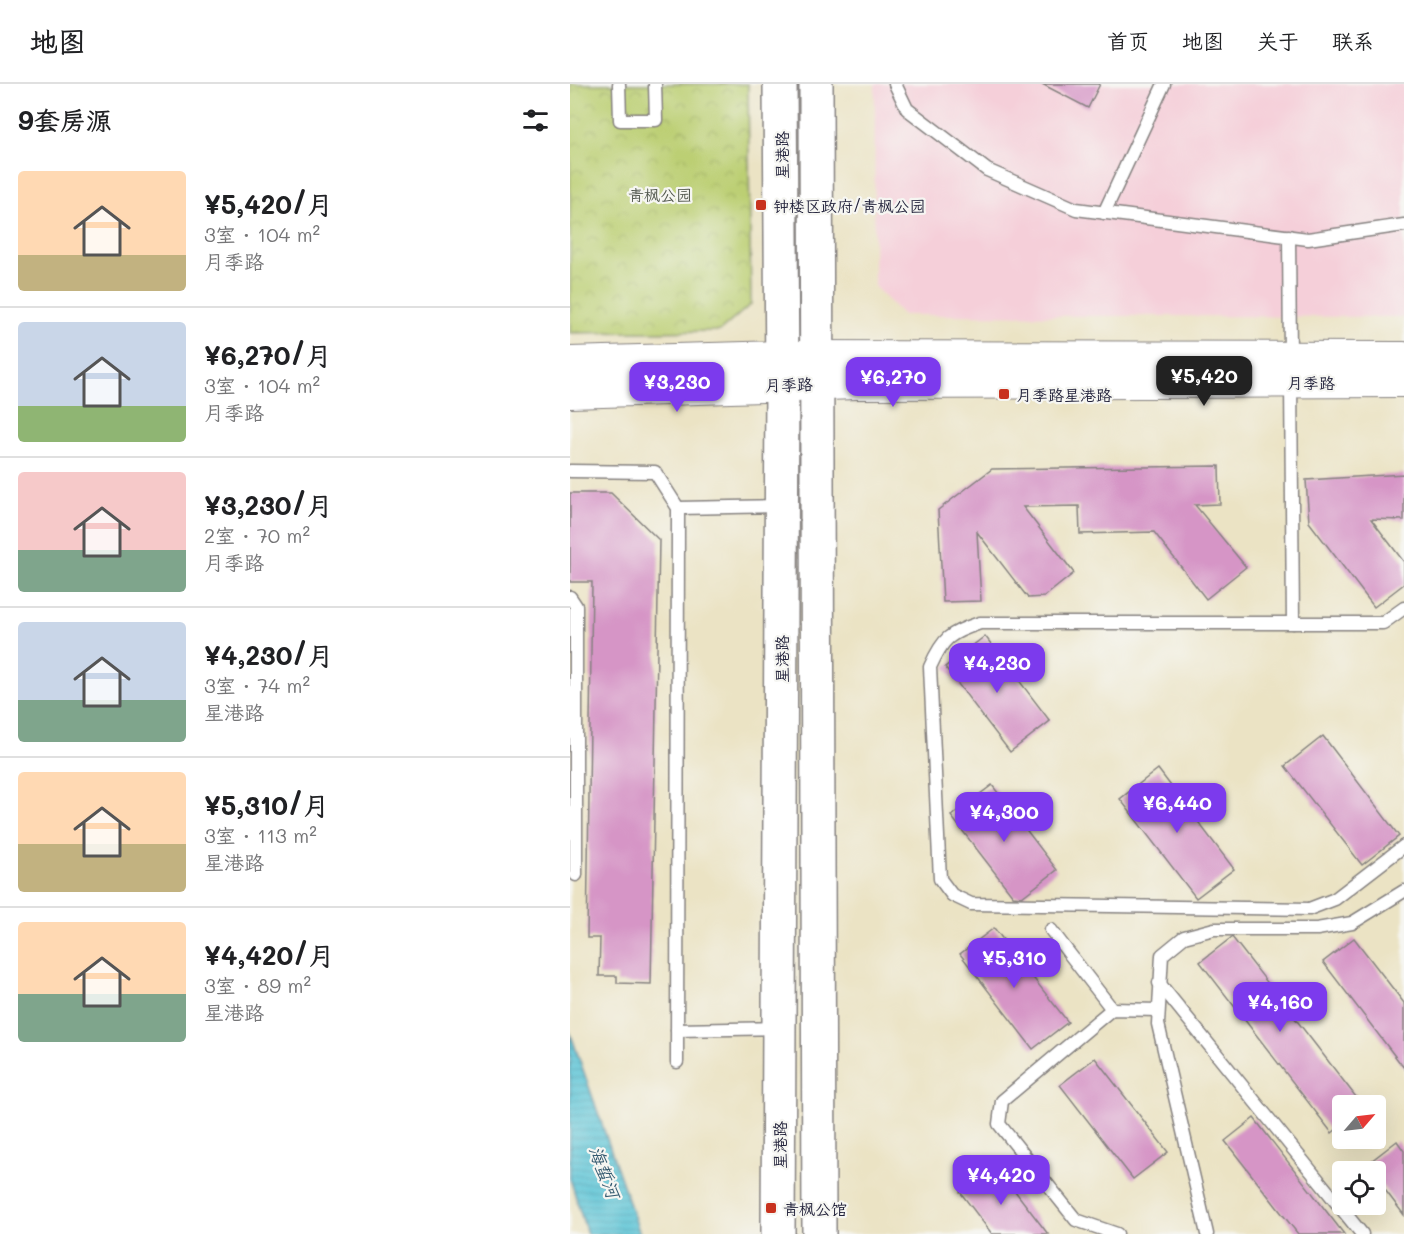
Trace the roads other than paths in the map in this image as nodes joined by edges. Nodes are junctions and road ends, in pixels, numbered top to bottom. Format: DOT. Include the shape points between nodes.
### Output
graph roads {
  1 [pos="619,84"];
  2 [pos="655,84"];
  3 [pos="780,84"];
  4 [pos="816,84"];
  5 [pos="894,84"];
  6 [pos="1164,84"];
  7 [pos="1104,213"];
  8 [pos="1404,225"];
  9 [pos="1289,236"];
  10 [pos="1404,358"];
  11 [pos="570,363"];
  12 [pos="782,370"];
  13 [pos="1291,370"];
  14 [pos="815,371"];
  15 [pos="1404,381"];
  16 [pos="570,392"];
  17 [pos="570,471"];
  18 [pos="782,506"];
  19 [pos="678,508"];
  20 [pos="570,597"];
  21 [pos="1404,608"];
  22 [pos="1293,623"];
  23 [pos="1404,846"];
  24 [pos="576,875"];
  25 [pos="1404,891"];
  26 [pos="1051,930"];
  27 [pos="1160,983"];
  28 [pos="1112,1010"];
  29 [pos="1158,1010"];
  30 [pos="779,1028"];
  31 [pos="677,1030"];
  32 [pos="677,1062"];
  33 [pos="778,1234"];
  34 [pos="819,1234"];
  35 [pos="1117,1234"];
  36 [pos="1206,1234"];
  37 [pos="1362,1234"];
  1 -- 2 [label="lane" via="620,120 656,120"];
  3 -- 12 [label="main road, 星港路"];
  4 -- 14 [label="main road"];
  5 -- 7 [label="lane" via="907,109 987,170 1076,209"];
  6 -- 7 [label="lane"];
  7 -- 9 [label="lane"];
  8 -- 9 [label="lane" via="1308,239"];
  9 -- 13 [label="lane"];
  10 -- 13 [label="street, 月季路"];
  11 -- 12 [label="street, 月季路"];
  12 -- 14 [label="street, 月季路"];
  12 -- 16 [label="street, 月季路"];
  12 -- 18 [label="main road, 星港路"];
  13 -- 14 [label="street, 月季路"];
  13 -- 15 [label="street, 月季路"];
  13 -- 22 [label="lane"];
  14 -- 34 [label="main road"];
  17 -- 19 [label="lane" via="655,472"];
  18 -- 19 [label="lane"];
  18 -- 30 [label="main road, 星港路"];
  19 -- 31 [label="lane"];
  20 -- 24 [label="lane" via="576,606"];
  21 -- 22 [label="lane" via="1383,623"];
  22 -- 23 [label="lane" via="980,623 956,631 941,643 930,667 940,879 952,895 971,904 1309,909 1335,899"];
  25 -- 27 [label="lane" via="1352,923 1317,929 1214,929 1184,937 1162,955"];
  26 -- 28 [label="lane"];
  27 -- 29 [label="lane"];
  27 -- 37 [label="lane"];
  28 -- 29 [label="lane"];
  28 -- 35 [label="lane" via="1002,1101 999,1124 1076,1220"];
  29 -- 36 [label="lane" via="1169,1079"];
  30 -- 31 [label="lane"];
  30 -- 33 [label="main road, 星港路"];
  31 -- 32 [label="lane"];
}
